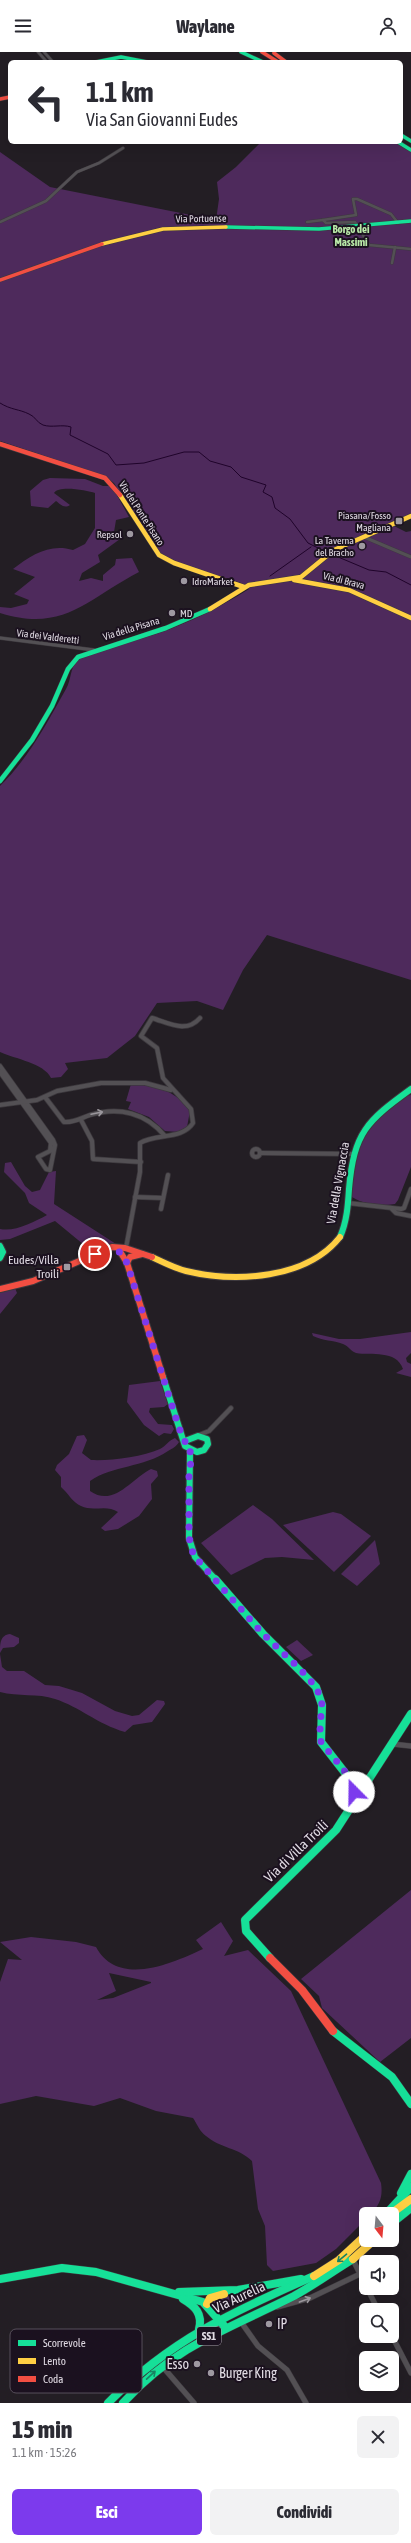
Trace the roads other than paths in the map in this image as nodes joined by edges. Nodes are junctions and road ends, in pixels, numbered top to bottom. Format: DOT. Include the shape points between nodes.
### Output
graph roads {
  1 [pos="38,52"];
  2 [pos="256,52"];
  3 [pos="262,52"];
  4 [pos="272,52"];
  5 [pos="46,53"];
  6 [pos="243,53"];
  7 [pos="40,55"];
  8 [pos="45,60"];
  9 [pos="107,60"];
  10 [pos="138,60"];
  11 [pos="255,60"];
  12 [pos="259,60"];
  13 [pos="268,60"];
  14 [pos="275,60"];
  15 [pos="283,60"];
  16 [pos="401,144"];
  17 [pos="123,148"];
  18 [pos="411,150"];
  19 [pos="323,220"];
  20 [pos="411,221"];
  21 [pos="0,222"];
  22 [pos="307,222"];
  23 [pos="326,223"];
  24 [pos="398,223"];
  25 [pos="360,229"];
  26 [pos="327,230"];
  27 [pos="395,248"];
  28 [pos="411,249"];
  29 [pos="392,262"];
  30 [pos="0,280"];
  31 [pos="0,444"];
  32 [pos="411,516"];
  33 [pos="364,537"];
  34 [pos="411,557"];
  35 [pos="291,580"];
  36 [pos="244,587"];
  37 [pos="411,618"];
  38 [pos="0,638"];
  39 [pos="94,650"];
  40 [pos="0,782"];
  41 [pos="200,1018"];
  42 [pos="0,1066"];
  43 [pos="0,1072"];
  44 [pos="411,1089"];
  45 [pos="173,1091"];
  46 [pos="45,1097"];
  47 [pos="25,1102"];
  48 [pos="0,1105"];
  49 [pos="81,1120"];
  50 [pos="165,1136"];
  51 [pos="261,1152"];
  52 [pos="45,1154"];
  53 [pos="353,1154"];
  54 [pos="53,1155"];
  55 [pos="41,1162"];
  56 [pos="51,1162"];
  57 [pos="141,1162"];
  58 [pos="168,1175"];
  59 [pos="411,1189"];
  60 [pos="135,1197"];
  61 [pos="162,1198"];
  62 [pos="348,1204"];
  63 [pos="392,1209"];
  64 [pos="161,1210"];
  65 [pos="411,1216"];
  66 [pos="0,1246"];
  67 [pos="124,1249"];
  68 [pos="142,1254"];
  69 [pos="0,1258"];
  70 [pos="127,1263"];
  71 [pos="0,1289"];
  72 [pos="231,1408"];
  73 [pos="209,1431"];
  74 [pos="182,1432"];
  75 [pos="195,1436"];
  76 [pos="207,1439"];
  77 [pos="185,1441"];
  78 [pos="190,1450"];
  79 [pos="198,1452"];
  80 [pos="191,1460"];
  81 [pos="411,1714"];
  82 [pos="392,1744"];
  83 [pos="411,1746"];
  84 [pos="355,1799"];
  85 [pos="411,2104"];
  86 [pos="411,2174"];
  87 [pos="411,2187"];
  88 [pos="411,2199"];
  89 [pos="396,2202"];
  90 [pos="392,2207"];
  91 [pos="399,2208"];
  92 [pos="411,2208"];
  93 [pos="411,2211"];
  94 [pos="399,2217"];
  95 [pos="359,2241"];
  96 [pos="366,2247"];
  97 [pos="353,2259"];
  98 [pos="359,2272"];
  99 [pos="359,2274"];
  100 [pos="314,2276"];
  101 [pos="0,2279"];
  102 [pos="238,2290"];
  103 [pos="170,2292"];
  104 [pos="207,2304"];
  105 [pos="267,2309"];
  106 [pos="219,2320"];
  107 [pos="240,2321"];
  108 [pos="226,2328"];
  109 [pos="199,2329"];
  110 [pos="396,2343"];
  111 [pos="161,2365"];
  112 [pos="142,2368"];
  113 [pos="411,2373"];
  114 [pos="142,2384"];
  115 [pos="118,2393"];
  116 [pos="133,2393"];
  117 [pos="108,2403"];
  118 [pos="123,2403"];
  119 [pos="194,2403"];
  120 [pos="306,2403"];
  1 -- 7 [label="street"];
  2 -- 13 [label="main road"];
  3 -- 14 [label="main road"];
  4 -- 15 [label="main road"];
  5 -- 7 [label="street"];
  6 -- 11 [label="main road"];
  6 -- 12 [label="main road"];
  7 -- 8 [label="street"];
  9 -- 10 [label="main road" via="124,57"];
  16 -- 18 [label="main road"];
  17 -- 21 [label="street" via="77,172 46,201"];
  19 -- 22 [label="street"];
  19 -- 23 [label="street"];
  19 -- 24 [label="street" via="356,215 353,199 391,214"];
  20 -- 24 [label="main road, Via Portuense"];
  23 -- 25 [label="street" via="353,221"];
  23 -- 26 [label="street"];
  24 -- 25 [label="main road, Via Portuense"];
  25 -- 26 [label="main road, Via Portuense"];
  25 -- 27 [label="street" via="369,245"];
  26 -- 30 [label="main road, Via Portuense" via="208,226 133,233"];
  27 -- 28 [label="street"];
  27 -- 29 [label="street"];
  31 -- 36 [label="main road, Via del Ponte Pisano" via="103,477 114,486 159,555 174,563"];
  32 -- 33 [label="main road, Via della Pisana"];
  33 -- 34 [label="street"];
  33 -- 35 [label="main road, Via della Pisana" via="332,551 306,575"];
  35 -- 36 [label="main road, Via della Pisana" via="262,581"];
  35 -- 37 [label="main road, Via di Brava" via="349,590"];
  36 -- 39 [label="main road, Via della Pisana" via="212,608 166,628"];
  38 -- 39 [label="street, Via dei Valderetti"];
  39 -- 40 [label="main road, Via della Pisana" via="71,663 59,693 37,732"];
  41 -- 45 [label="street" via="195,1025 186,1028 154,1018 141,1037 157,1048 162,1078"];
  42 -- 47 [label="street"];
  43 -- 47 [label="street"];
  44 -- 53 [label="main road, Via della Vignaccia" via="364,1125 356,1138"];
  45 -- 46 [label="street" via="148,1083 107,1082 64,1089"];
  45 -- 50 [label="street" via="191,1110 193,1123 184,1132"];
  46 -- 47 [label="street"];
  46 -- 49 [label="street" via="62,1121 72,1123"];
  47 -- 48 [label="street"];
  47 -- 52 [label="street" via="52,1144 51,1150"];
  47 -- 54 [label="street" via="53,1140"];
  49 -- 50 [label="street, one-way" via="99,1112 127,1112 154,1123"];
  49 -- 57 [label="street" via="92,1140 93,1159"];
  50 -- 57 [label="street" via="142,1142"];
  51 -- 53 [label="street"];
  52 -- 54 [label="street"];
  52 -- 55 [label="street" via="38,1157"];
  53 -- 62 [label="main road, Via della Vignaccia"];
  54 -- 56 [label="street"];
  55 -- 56 [label="street"];
  55 -- 56 [label="street" via="49,1170"];
  57 -- 60 [label="street"];
  58 -- 61 [label="street"];
  59 -- 63 [label="street" via="404,1208"];
  60 -- 61 [label="street"];
  60 -- 67 [label="street"];
  61 -- 64 [label="street"];
  62 -- 63 [label="street"];
  62 -- 68 [label="main road, Via della Vignaccia" via="341,1231 332,1249 318,1258 296,1266 255,1273 206,1274 181,1269"];
  63 -- 65 [label="street" via="396,1213"];
  66 -- 69 [label="main road" via="3,1252"];
  67 -- 68 [label="main road, Via della Vignaccia"];
  67 -- 70 [label="main road"];
  67 -- 71 [label="main road, Via della Vignaccia" via="106,1250 33,1280"];
  68 -- 70 [label="main road" via="130,1257"];
  70 -- 74 [label="main road"];
  72 -- 73 [label="street"];
  73 -- 75 [label="street"];
  73 -- 76 [label="street"];
  74 -- 75 [label="main road"];
  74 -- 77 [label="main road"];
  75 -- 76 [label="main road"];
  75 -- 77 [label="main road"];
  76 -- 79 [label="main road" via="207,1448"];
  77 -- 78 [label="main road" via="185,1446"];
  78 -- 79 [label="main road"];
  78 -- 80 [label="main road"];
  79 -- 80 [label="main road"];
  80 -- 84 [label="main road" via="189,1529 190,1546 195,1557 263,1634 316,1687 322,1701 321,1742 349,1778"];
  81 -- 82 [label="main road"];
  82 -- 83 [label="street"];
  82 -- 84 [label="main road"];
  84 -- 85 [label="main road, Via di Villa Troili" via="332,1835 250,1913 245,1920 245,1928 252,1940 302,1990 329,2028 392,2077"];
  86 -- 89 [label="main road"];
  87 -- 89 [label="main road"];
  88 -- 91 [label="main road"];
  89 -- 90 [label="main road"];
  92 -- 94 [label="main road"];
  93 -- 94 [label="main road"];
  95 -- 100 [label="main road, Via Aurelia / SS1, one-way" via="339,2260"];
  96 -- 97 [label="main road, Via Aurelia / SS1"];
  97 -- 98 [label="street"];
  97 -- 105 [label="main road, Via Aurelia / SS1" via="329,2277"];
  105 -- 99 [label="street, Via Aurelia, one-way" via="304,2300"];
  100 -- 102 [label="main road"];
  100 -- 106 [label="main road, Via Aurelia / SS1"];
  101 -- 103 [label="main road" via="47,2269 74,2268"];
  102 -- 103 [label="main road"];
  102 -- 104 [label="main road" via="213,2297 207,2300"];
  103 -- 104 [label="main road"];
  103 -- 109 [label="main road" via="198,2309 202,2321"];
  104 -- 106 [label="main road"];
  105 -- 107 [label="main road, Via Aurelia / SS1"];
  106 -- 108 [label="main road"];
  106 -- 109 [label="main road, Via Aurelia / SS1"];
  107 -- 108 [label="main road, Via Aurelia / SS1"];
  107 -- 120 [label="street" via="258,2346 287,2370"];
  108 -- 111 [label="main road, Via Aurelia / SS1" via="190,2346"];
  109 -- 112 [label="main road, Via Aurelia / SS1"];
  110 -- 113 [label="street"];
  114 -- 111 [label="main road, Via Aurelia / SS1, one-way"];
  111 -- 119 [label="street"];
  115 -- 117 [label="main road, Via Aurelia / SS1"];
  118 -- 116 [label="main road, Via Aurelia / SS1, one-way"];
}
